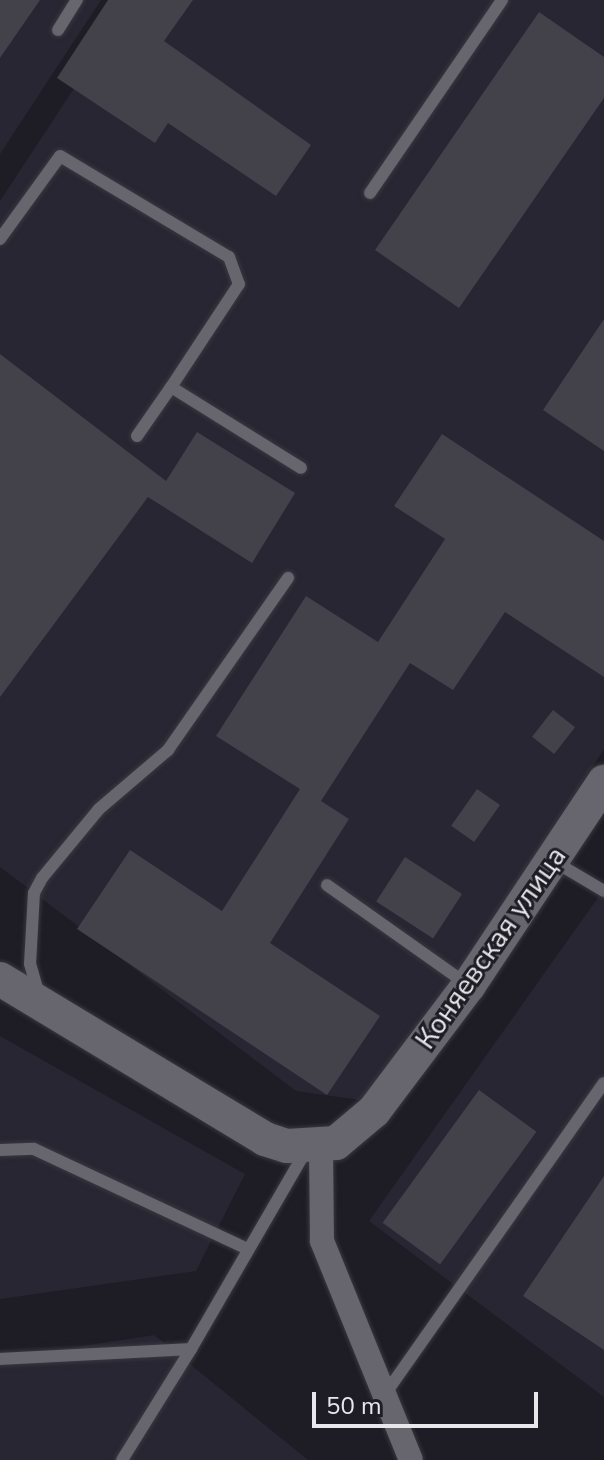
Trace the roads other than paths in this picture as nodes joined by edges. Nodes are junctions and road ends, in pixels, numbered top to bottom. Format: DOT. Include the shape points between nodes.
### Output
graph roads {
  1 [pos="77,0"];
  2 [pos="502,0"];
  3 [pos="58,30"];
  4 [pos="370,193"];
  5 [pos="0,239"];
  6 [pos="171,387"];
  7 [pos="137,436"];
  8 [pos="301,468"];
  9 [pos="288,578"];
  10 [pos="604,782"];
  11 [pos="553,861"];
  12 [pos="327,885"];
  13 [pos="604,891"];
  14 [pos="0,979"];
  15 [pos="469,985"];
  16 [pos="42,1002"];
  17 [pos="604,1083"];
  18 [pos="315,1147"];
  19 [pos="0,1150"];
  20 [pos="247,1249"];
  21 [pos="191,1349"];
  22 [pos="0,1359"];
  23 [pos="388,1390"];
  24 [pos="122,1460"];
  25 [pos="411,1460"];
  1 -- 3 [label="lane"];
  2 -- 4 [label="lane"];
  5 -- 6 [label="lane" via="60,156 229,257 239,284"];
  6 -- 7 [label="lane"];
  6 -- 8 [label="lane"];
  9 -- 16 [label="lane" via="168,750 99,809 42,878 34,893 30,964"];
  10 -- 11 [label="street, Коняевская улица"];
  11 -- 13 [label="lane"];
  11 -- 15 [label="street, Коняевская улица"];
  12 -- 15 [label="lane"];
  14 -- 16 [label="street"];
  15 -- 18 [label="street, Коняевская улица" via="374,1111"];
  16 -- 18 [label="street" via="265,1139"];
  17 -- 23 [label="lane"];
  18 -- 20 [label="lane"];
  18 -- 23 [label="street" via="322,1241"];
  19 -- 20 [label="lane" via="34,1149"];
  20 -- 21 [label="lane"];
  21 -- 22 [label="lane"];
  21 -- 24 [label="lane"];
  23 -- 25 [label="street"];
}
